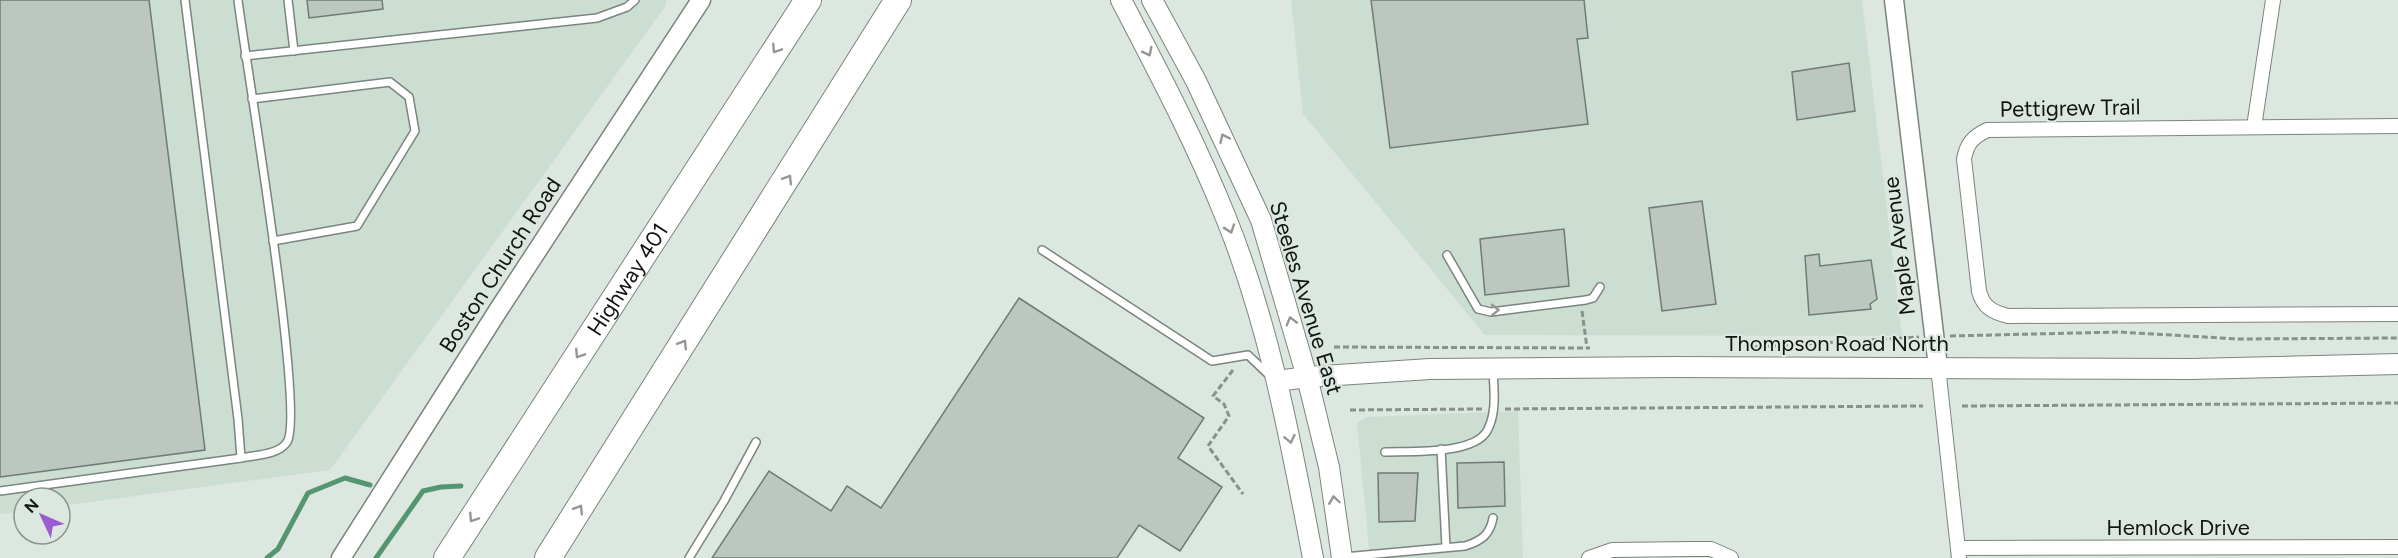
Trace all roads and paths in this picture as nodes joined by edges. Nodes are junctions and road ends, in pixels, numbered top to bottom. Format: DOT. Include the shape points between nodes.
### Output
graph roads {
  1 [pos="185,0"];
  2 [pos="238,0"];
  3 [pos="288,0"];
  4 [pos="635,0"];
  5 [pos="701,0"];
  6 [pos="808,0"];
  7 [pos="898,0"];
  8 [pos="1121,0"];
  9 [pos="1152,0"];
  10 [pos="1894,0"];
  11 [pos="2273,0"];
  12 [pos="294,51"];
  13 [pos="245,56"];
  14 [pos="252,99"];
  15 [pos="2398,126"];
  16 [pos="2254,128"];
  17 [pos="273,241"];
  18 [pos="1042,250"];
  19 [pos="1447,255"];
  20 [pos="1600,287"];
  21 [pos="1580,301"];
  22 [pos="2398,314"];
  23 [pos="1934,337"];
  24 [pos="2398,338"];
  25 [pos="1334,347"];
  26 [pos="1587,348"];
  27 [pos="1732,348"];
  28 [pos="1598,350"];
  29 [pos="1242,356"];
  30 [pos="2398,364"];
  31 [pos="1938,367"];
  32 [pos="1492,368"];
  33 [pos="1307,377"];
  34 [pos="1277,381"];
  35 [pos="2398,403"];
  36 [pos="1923,406"];
  37 [pos="1962,406"];
  38 [pos="1492,409"];
  39 [pos="1350,411"];
  40 [pos="756,442"];
  41 [pos="1441,449"];
  42 [pos="1385,452"];
  43 [pos="241,458"];
  44 [pos="0,491"];
  45 [pos="1242,494"];
  46 [pos="1493,518"];
  47 [pos="1446,547"];
  48 [pos="2398,547"];
  49 [pos="1958,553"];
  50 [pos="2188,553"];
  51 [pos="341,558"];
  52 [pos="447,558"];
  53 [pos="548,558"];
  54 [pos="689,558"];
  55 [pos="1312,558"];
  56 [pos="1342,558"];
  57 [pos="1588,558"];
  58 [pos="1731,558"];
  1 -- 43 [label="lane"];
  2 -- 13 [label="lane"];
  3 -- 12 [label="lane"];
  4 -- 12 [label="lane" via="597,18"];
  5 -- 51 [label="street, Boston Church Road"];
  6 -- 52 [label="highway, Highway 401, one-way"];
  53 -- 7 [label="highway, one-way"];
  8 -- 34 [label="main road, one-way" via="1226,218"];
  33 -- 9 [label="main road, Steeles Avenue East, one-way" via="1261,220 1196,81"];
  10 -- 23 [label="street, Maple Avenue"];
  11 -- 16 [label="street"];
  12 -- 13 [label="lane"];
  13 -- 14 [label="lane"];
  14 -- 17 [label="lane"];
  14 -- 17 [label="lane" via="390,82 409,97 415,131 357,226"];
  15 -- 16 [label="street, Pettigrew Trail"];
  16 -- 22 [label="street, Pettigrew Trail" via="2014,129 1987,130 1974,137 1964,159 1982,302 1997,314 2008,316"];
  17 -- 43 [label="lane" via="290,378 291,434 278,451"];
  18 -- 29 [label="lane" via="1212,361"];
  19 -- 21 [label="lane, one-way" via="1478,309 1491,312"];
  20 -- 21 [label="lane" via="1593,298"];
  21 -- 26 [label="path"];
  23 -- 24 [label="path" via="2119,332 2239,339"];
  23 -- 27 [label="path"];
  23 -- 31 [label="street, Maple Avenue"];
  25 -- 26 [label="path"];
  26 -- 28 [label="path"];
  29 -- 34 [label="lane" via="1248,355"];
  29 -- 45 [label="path" via="1213,396 1224,404 1229,416 1208,446"];
  30 -- 31 [label="main road, Thompson Road North" via="2192,369"];
  31 -- 32 [label="main road, Thompson Road North"];
  31 -- 49 [label="street, Maple Avenue"];
  32 -- 33 [label="main road, Thompson Road North"];
  32 -- 38 [label="lane"];
  33 -- 34 [label="main road, Thompson Road North"];
  56 -- 33 [label="main road, Steeles Avenue East, one-way" via="1329,467"];
  34 -- 55 [label="main road, one-way"];
  35 -- 37 [label="path"];
  36 -- 38 [label="path"];
  38 -- 39 [label="path"];
  38 -- 41 [label="lane" via="1486,432 1471,444"];
  40 -- 54 [label="lane"];
  41 -- 42 [label="lane"];
  41 -- 47 [label="lane"];
  43 -- 44 [label="lane"];
  46 -- 47 [label="lane" via="1491,530 1479,541"];
  47 -- 56 [label="lane"];
  48 -- 50 [label="street, Hemlock Drive"];
  49 -- 50 [label="street, Hemlock Drive"];
  57 -- 58 [label="street" via="1612,550 1711,549"];
}
